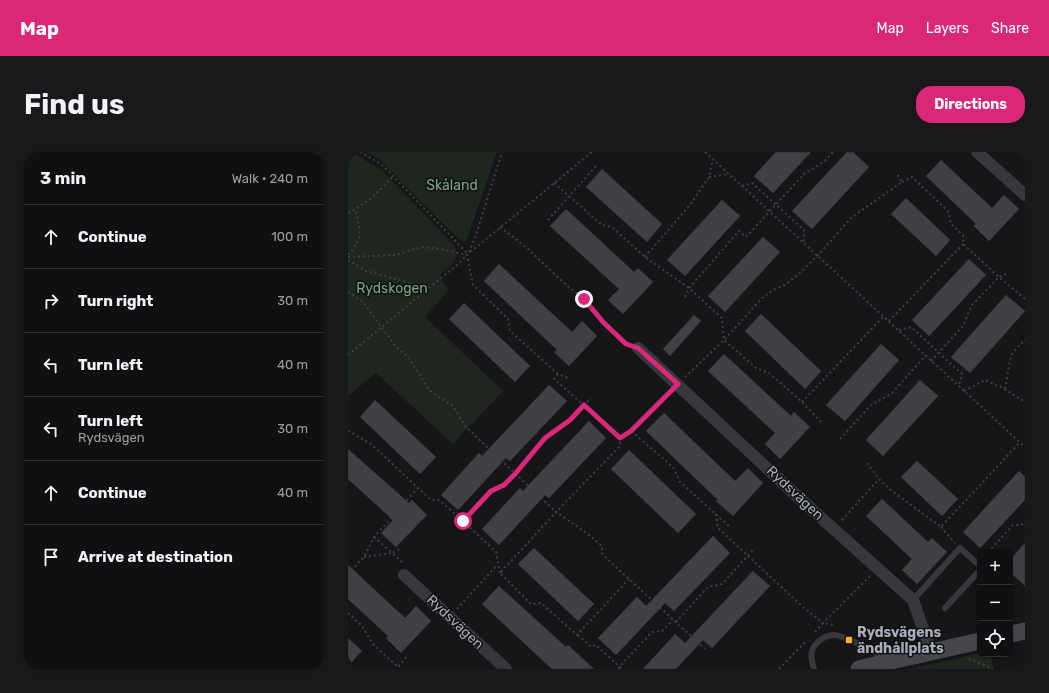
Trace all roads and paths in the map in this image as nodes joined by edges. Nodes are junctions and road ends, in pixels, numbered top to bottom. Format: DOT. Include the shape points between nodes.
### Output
graph roads {
  1 [pos="360,152"];
  2 [pos="502,152"];
  3 [pos="592,152"];
  4 [pos="705,152"];
  5 [pos="832,152"];
  6 [pos="977,152"];
  7 [pos="713,159"];
  8 [pos="596,166"];
  9 [pos="896,172"];
  10 [pos="729,174"];
  11 [pos="394,176"];
  12 [pos="709,176"];
  13 [pos="902,182"];
  14 [pos="554,183"];
  15 [pos="741,186"];
  16 [pos="1025,195"];
  17 [pos="569,196"];
  18 [pos="776,204"];
  19 [pos="355,209"];
  20 [pos="769,212"];
  21 [pos="348,213"];
  22 [pos="548,220"];
  23 [pos="500,227"];
  24 [pos="804,242"];
  25 [pos="963,244"];
  26 [pos="468,254"];
  27 [pos="818,255"];
  28 [pos="645,257"];
  29 [pos="348,258"];
  30 [pos="1008,273"];
  31 [pos="999,277"];
  32 [pos="689,288"];
  33 [pos="348,292"];
  34 [pos="425,292"];
  35 [pos="685,297"];
  36 [pos="1025,299"];
  37 [pos="884,316"];
  38 [pos="889,321"];
  39 [pos="382,327"];
  40 [pos="899,330"];
  41 [pos="1025,339"];
  42 [pos="724,340"];
  43 [pos="638,348"];
  44 [pos="939,352"];
  45 [pos="348,355"];
  46 [pos="926,356"];
  47 [pos="931,361"];
  48 [pos="558,374"];
  49 [pos="568,378"];
  50 [pos="678,384"];
  51 [pos="959,386"];
  52 [pos="1005,389"];
  53 [pos="964,391"];
  54 [pos="591,398"];
  55 [pos="802,402"];
  56 [pos="1025,402"];
  57 [pos="584,405"];
  58 [pos="821,422"];
  59 [pos="631,431"];
  60 [pos="348,432"];
  61 [pos="620,438"];
  62 [pos="840,439"];
  63 [pos="1020,442"];
  64 [pos="1025,446"];
  65 [pos="867,464"];
  66 [pos="515,474"];
  67 [pos="879,479"];
  68 [pos="418,488"];
  69 [pos="556,512"];
  70 [pos="716,514"];
  71 [pos="463,521"];
  72 [pos="1025,521"];
  73 [pos="730,527"];
  74 [pos="941,527"];
  75 [pos="834,529"];
  76 [pos="460,532"];
  77 [pos="374,537"];
  78 [pos="402,548"];
  79 [pos="960,548"];
  80 [pos="754,549"];
  81 [pos="991,549"];
  82 [pos="392,553"];
  83 [pos="748,556"];
  84 [pos="364,557"];
  85 [pos="977,563"];
  86 [pos="498,564"];
  87 [pos="877,568"];
  88 [pos="500,573"];
  89 [pos="977,573"];
  90 [pos="348,574"];
  91 [pos="404,574"];
  92 [pos="629,579"];
  93 [pos="913,600"];
  94 [pos="945,608"];
  95 [pos="348,613"];
  96 [pos="450,618"];
  97 [pos="673,620"];
  98 [pos="676,622"];
  99 [pos="1025,631"];
  100 [pos="1013,633"];
  101 [pos="578,635"];
  102 [pos="977,642"];
  103 [pos="704,649"];
  104 [pos="931,652"];
  105 [pos="407,656"];
  106 [pos="966,657"];
  107 [pos="891,661"];
  108 [pos="399,668"];
  109 [pos="619,668"];
  110 [pos="506,669"];
  111 [pos="622,669"];
  112 [pos="814,669"];
  113 [pos="859,669"];
  114 [pos="993,669"];
  1 -- 11 [label="path" via="381,164"];
  2 -- 26 [label="path"];
  3 -- 14 [label="path"];
  4 -- 7 [label="path"];
  5 -- 18 [label="path" via="825,161 806,173"];
  6 -- 16 [label="street"];
  7 -- 10 [label="path"];
  7 -- 12 [label="path"];
  8 -- 17 [label="path"];
  9 -- 13 [label="path"];
  10 -- 12 [label="path"];
  10 -- 15 [label="path"];
  11 -- 19 [label="path" via="373,197"];
  11 -- 26 [label="path"];
  12 -- 28 [label="path" via="690,205"];
  13 -- 25 [label="path" via="912,177 948,211 951,224 963,235"];
  13 -- 27 [label="path" via="852,217"];
  14 -- 17 [label="path"];
  14 -- 23 [label="path"];
  15 -- 18 [label="path" via="752,183"];
  15 -- 20 [label="path"];
  17 -- 22 [label="path"];
  17 -- 28 [label="path" via="602,225 612,227"];
  18 -- 20 [label="path"];
  18 -- 24 [label="path" via="804,230"];
  19 -- 21 [label="path"];
  19 -- 29 [label="path" via="360,230 358,243"];
  20 -- 24 [label="path"];
  20 -- 32 [label="path" via="746,237 739,231"];
  23 -- 26 [label="path"];
  23 -- 43 [label="path" via="584,299 626,344"];
  24 -- 27 [label="path"];
  25 -- 31 [label="path"];
  25 -- 38 [label="path"];
  26 -- 29 [label="path" via="422,247 395,255"];
  26 -- 34 [label="path"];
  26 -- 48 [label="path" via="473,285 508,319 510,331"];
  27 -- 37 [label="path"];
  27 -- 42 [label="path" via="785,285 762,298"];
  28 -- 32 [label="path"];
  29 -- 34 [label="path" via="366,271 407,282"];
  30 -- 31 [label="path"];
  31 -- 36 [label="path"];
  31 -- 44 [label="path" via="972,305 964,326"];
  32 -- 35 [label="path"];
  32 -- 42 [label="path" via="722,318"];
  33 -- 39 [label="path" via="363,302"];
  34 -- 39 [label="path"];
  37 -- 38 [label="path"];
  37 -- 55 [label="path"];
  38 -- 40 [label="path"];
  39 -- 45 [label="path"];
  39 -- 66 [label="path" via="397,348 408,357 430,391 453,406 466,427"];
  40 -- 44 [label="path" via="911,326"];
  40 -- 46 [label="path"];
  41 -- 52 [label="path" via="1011,355"];
  42 -- 50 [label="path"];
  42 -- 55 [label="path" via="756,368 769,373"];
  43 -- 50 [label="street, Rydsvägen"];
  44 -- 47 [label="path"];
  44 -- 51 [label="path" via="962,374"];
  46 -- 47 [label="path"];
  46 -- 62 [label="path" via="892,393 871,404"];
  47 -- 51 [label="path"];
  48 -- 49 [label="path"];
  48 -- 57 [label="path" via="554,379"];
  50 -- 59 [label="path"];
  50 -- 75 [label="street, Rydsvägen"];
  51 -- 53 [label="path"];
  52 -- 53 [label="path" via="985,380"];
  52 -- 56 [label="path"];
  53 -- 63 [label="path"];
  54 -- 57 [label="path"];
  55 -- 58 [label="path"];
  57 -- 61 [label="path"];
  57 -- 66 [label="path" via="570,420 545,438"];
  59 -- 61 [label="path"];
  59 -- 70 [label="path" via="673,467 680,482"];
  60 -- 68 [label="path" via="371,444"];
  61 -- 69 [label="path" via="619,447"];
  63 -- 64 [label="path"];
  63 -- 74 [label="path"];
  65 -- 67 [label="path"];
  66 -- 69 [label="path"];
  66 -- 71 [label="path" via="504,485 491,491"];
  67 -- 74 [label="path"];
  67 -- 75 [label="path"];
  68 -- 71 [label="path" via="431,500 439,500"];
  68 -- 77 [label="path"];
  69 -- 88 [label="path"];
  69 -- 92 [label="path" via="602,546 602,554"];
  70 -- 73 [label="path"];
  70 -- 83 [label="path" via="718,528"];
  71 -- 76 [label="path"];
  71 -- 86 [label="path" via="496,552"];
  72 -- 81 [label="path" via="1021,525 1013,525"];
  74 -- 79 [label="path"];
  75 -- 87 [label="street, Rydsvägen"];
  77 -- 82 [label="path"];
  77 -- 84 [label="path"];
  78 -- 82 [label="path"];
  79 -- 85 [label="lane"];
  79 -- 93 [label="lane"];
  80 -- 83 [label="path"];
  82 -- 84 [label="path"];
  82 -- 91 [label="path" via="409,569"];
  83 -- 87 [label="path" via="823,623"];
  83 -- 98 [label="path" via="722,584 708,587"];
  84 -- 90 [label="path"];
  86 -- 88 [label="path"];
  86 -- 96 [label="path"];
  87 -- 93 [label="street, Rydsvägen"];
  88 -- 101 [label="path" via="531,604 541,603"];
  89 -- 94 [label="lane"];
  91 -- 96 [label="street, Rydsvägen"];
  92 -- 97 [label="path"];
  92 -- 101 [label="path"];
  93 -- 104 [label="street, Rydsvägen"];
  95 -- 108 [label="path" via="362,626 373,644"];
  96 -- 110 [label="street, Rydsvägen"];
  97 -- 98 [label="path"];
  97 -- 109 [label="path" via="662,631 652,632"];
  98 -- 103 [label="path"];
  99 -- 100 [label="street"];
  101 -- 109 [label="path" via="590,647 596,645"];
  102 -- 104 [label="street"];
  104 -- 107 [label="street"];
  105 -- 108 [label="path"];
  106 -- 114 [label="path"];
  107 -- 112 [label="lane" via="849,640 832,635 821,639 813,648 811,661"];
  107 -- 113 [label="street"];
  109 -- 111 [label="path"];
}
